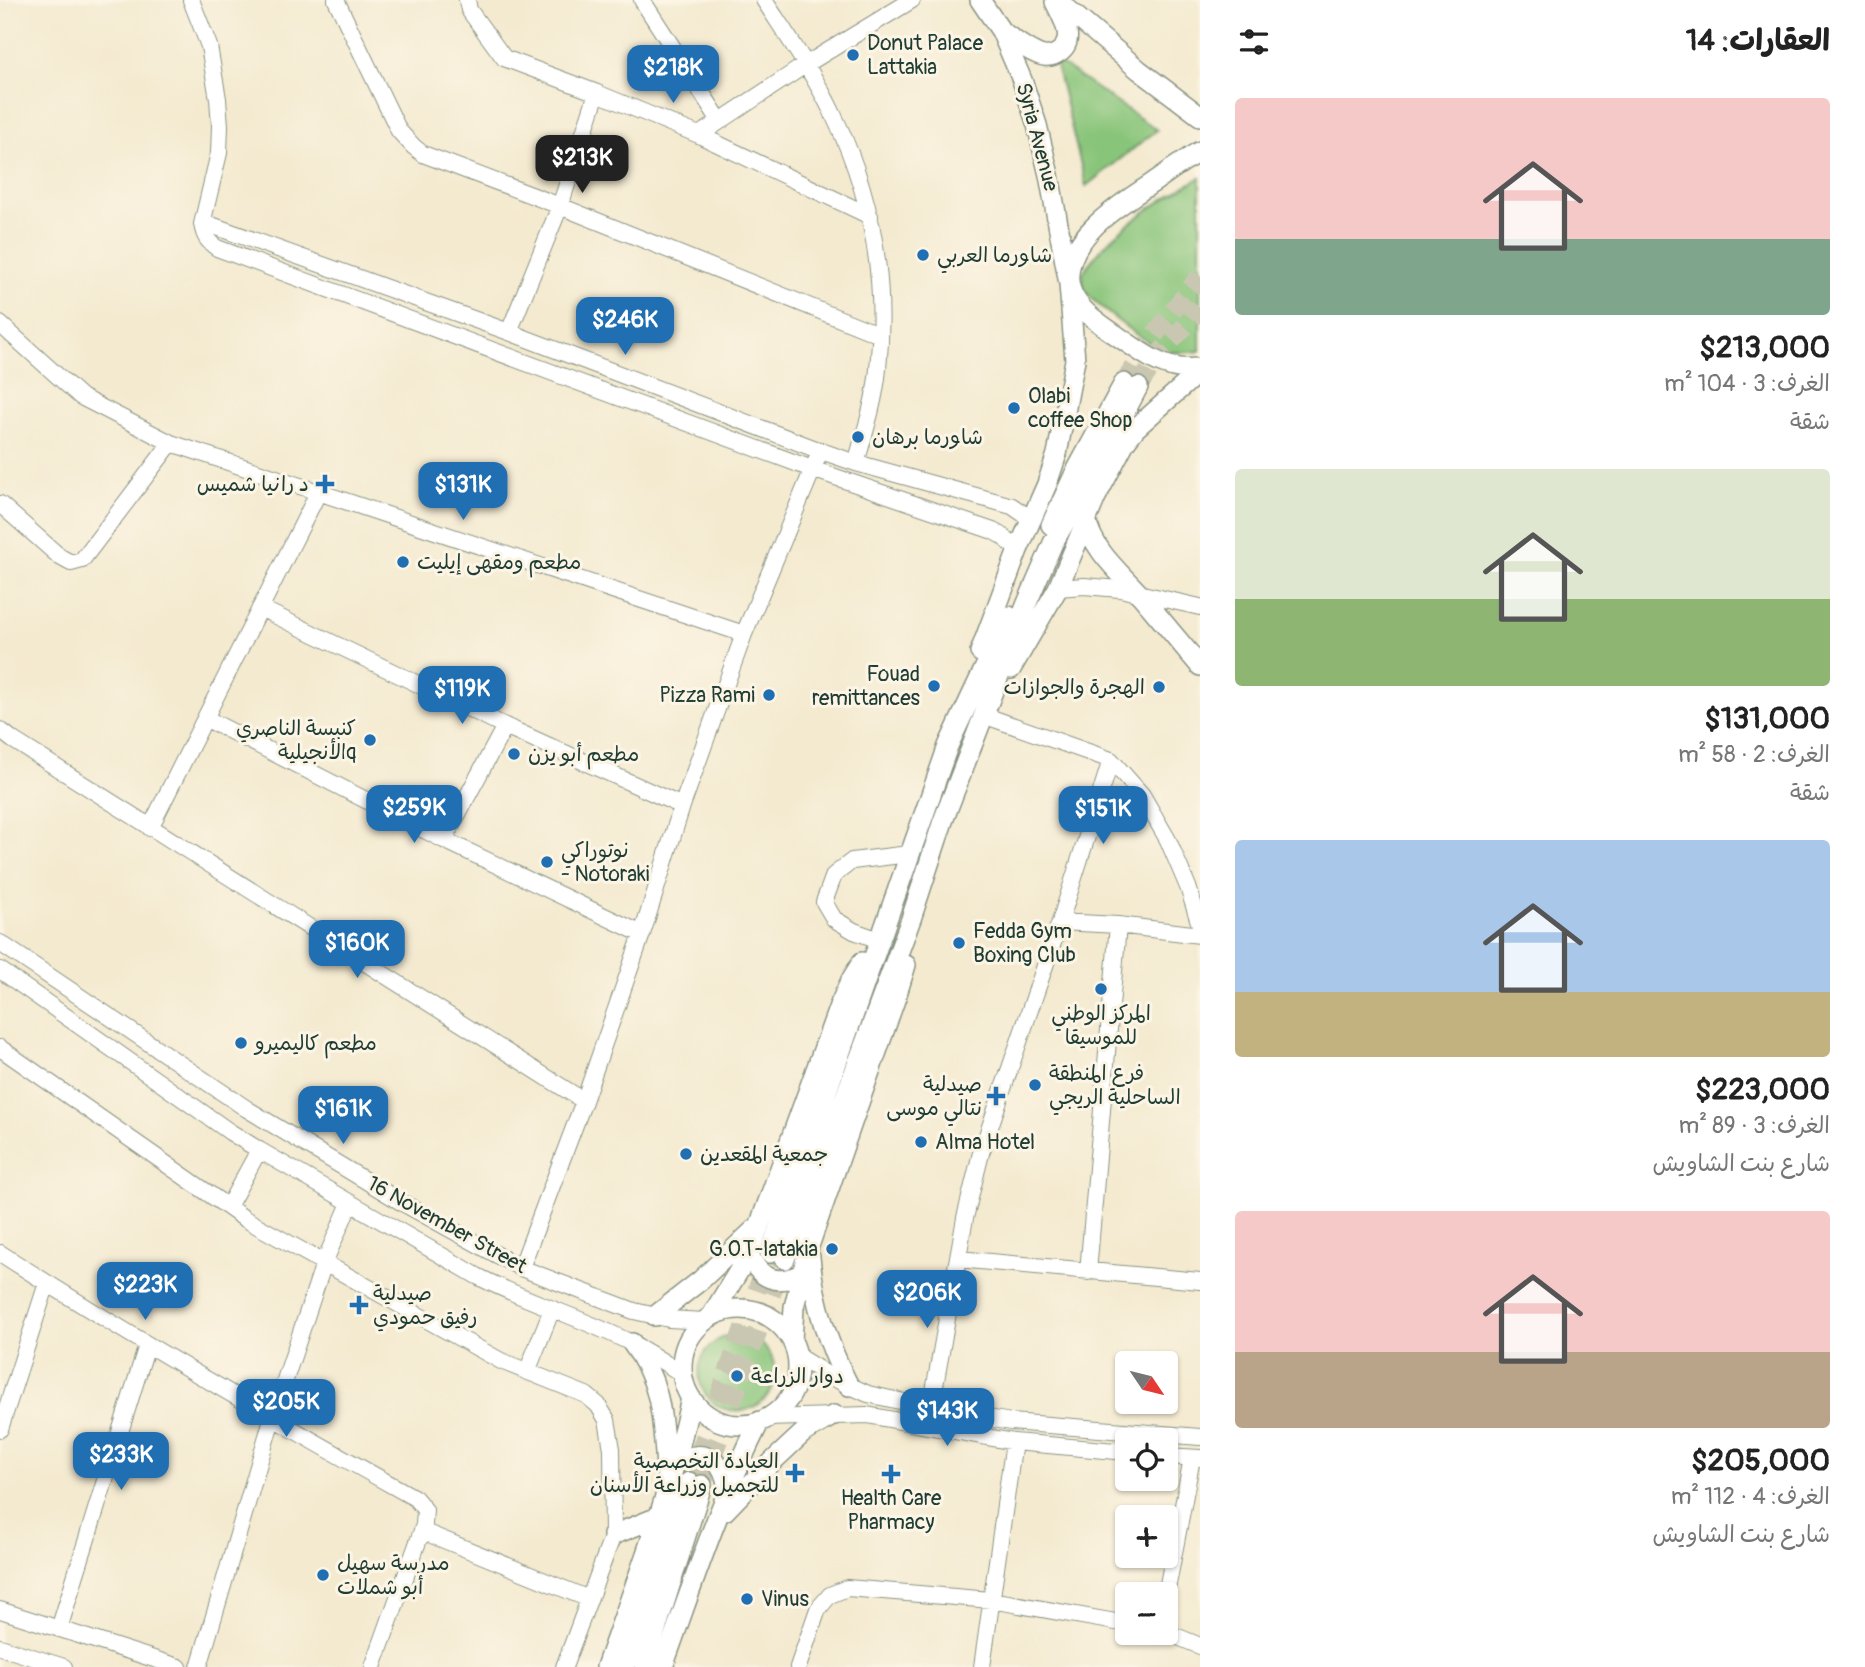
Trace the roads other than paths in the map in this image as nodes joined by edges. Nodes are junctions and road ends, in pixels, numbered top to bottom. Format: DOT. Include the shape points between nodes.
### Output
graph roads {
  1 [pos="191,0"];
  2 [pos="336,0"];
  3 [pos="467,0"];
  4 [pos="642,0"];
  5 [pos="764,0"];
  6 [pos="912,0"];
  7 [pos="980,0"];
  8 [pos="1056,0"];
  9 [pos="1001,31"];
  10 [pos="805,65"];
  11 [pos="597,93"];
  12 [pos="1177,99"];
  13 [pos="1200,108"];
  14 [pos="1200,116"];
  15 [pos="720,121"];
  16 [pos="699,135"];
  17 [pos="1200,151"];
  18 [pos="560,206"];
  19 [pos="870,216"];
  20 [pos="203,222"];
  21 [pos="1069,284"];
  22 [pos="0,324"];
  23 [pos="509,332"];
  24 [pos="880,335"];
  25 [pos="1200,370"];
  26 [pos="171,443"];
  27 [pos="821,451"];
  28 [pos="856,463"];
  29 [pos="812,469"];
  30 [pos="318,493"];
  31 [pos="0,504"];
  32 [pos="1031,519"];
  33 [pos="1086,519"];
  34 [pos="7,520"];
  35 [pos="1018,550"];
  36 [pos="1058,587"];
  37 [pos="1137,591"];
  38 [pos="1200,607"];
  39 [pos="260,608"];
  40 [pos="744,635"];
  41 [pos="1200,666"];
  42 [pos="983,715"];
  43 [pos="205,718"];
  44 [pos="505,726"];
  45 [pos="0,730"];
  46 [pos="948,746"];
  47 [pos="1111,760"];
  48 [pos="682,806"];
  49 [pos="150,828"];
  50 [pos="444,840"];
  51 [pos="909,854"];
  52 [pos="911,919"];
  53 [pos="1060,922"];
  54 [pos="1118,925"];
  55 [pos="1200,925"];
  56 [pos="642,934"];
  57 [pos="1200,935"];
  58 [pos="0,943"];
  59 [pos="878,943"];
  60 [pos="0,970"];
  61 [pos="0,1048"];
  62 [pos="584,1101"];
  63 [pos="247,1109"];
  64 [pos="230,1132"];
  65 [pos="259,1150"];
  66 [pos="350,1203"];
  67 [pos="228,1207"];
  68 [pos="759,1226"];
  69 [pos="809,1245"];
  70 [pos="0,1253"];
  71 [pos="749,1254"];
  72 [pos="958,1259"];
  73 [pos="324,1263"];
  74 [pos="521,1268"];
  75 [pos="1088,1272"];
  76 [pos="801,1274"];
  77 [pos="1200,1280"];
  78 [pos="47,1283"];
  79 [pos="552,1309"];
  80 [pos="655,1316"];
  81 [pos="708,1318"];
  82 [pos="632,1343"];
  83 [pos="147,1345"];
  84 [pos="795,1349"];
  85 [pos="527,1372"];
  86 [pos="682,1374"];
  87 [pos="849,1386"];
  88 [pos="691,1398"];
  89 [pos="931,1408"];
  90 [pos="834,1415"];
  91 [pos="272,1419"];
  92 [pos="764,1420"];
  93 [pos="0,1429"];
  94 [pos="1200,1437"];
  95 [pos="1014,1442"];
  96 [pos="1115,1451"];
  97 [pos="1178,1457"];
  98 [pos="1196,1458"];
  99 [pos="675,1464"];
  100 [pos="668,1486"];
  101 [pos="728,1490"];
  102 [pos="658,1517"];
  103 [pos="715,1522"];
  104 [pos="422,1531"];
  105 [pos="613,1535"];
  106 [pos="1169,1582"];
  107 [pos="589,1599"];
  108 [pos="991,1600"];
  109 [pos="0,1609"];
  110 [pos="1115,1622"];
  111 [pos="60,1629"];
  112 [pos="1178,1637"];
  113 [pos="1200,1646"];
  114 [pos="0,1647"];
  115 [pos="64,1667"];
  116 [pos="180,1667"];
  117 [pos="199,1667"];
  118 [pos="373,1667"];
  119 [pos="564,1667"];
  120 [pos="606,1667"];
  121 [pos="624,1667"];
  122 [pos="644,1667"];
  123 [pos="663,1667"];
  124 [pos="799,1667"];
  125 [pos="982,1667"];
  1 -- 20 [label="street" via="209,46 218,99 219,153"];
  2 -- 18 [label="street" via="398,131 414,147 433,159"];
  3 -- 11 [label="street" via="469,10 504,58"];
  4 -- 15 [label="street"];
  5 -- 10 [label="street"];
  6 -- 10 [label="street"];
  7 -- 9 [label="main road, Syria Avenue"];
  8 -- 9 [label="main road" via="1068,33 1057,54 1041,56"];
  8 -- 12 [label="main road"];
  9 -- 21 [label="main road, Syria Avenue" via="1037,125"];
  10 -- 15 [label="street"];
  10 -- 19 [label="street" via="844,137"];
  11 -- 16 [label="street"];
  11 -- 18 [label="street"];
  12 -- 13 [label="main road"];
  12 -- 14 [label="main road"];
  15 -- 16 [label="street"];
  16 -- 19 [label="street"];
  17 -- 21 [label="main road" via="1114,209 1085,236 1075,252"];
  18 -- 23 [label="street"];
  18 -- 24 [label="street"];
  19 -- 24 [label="street" via="881,291"];
  20 -- 23 [label="street"];
  20 -- 29 [label="street" via="203,234 217,248"];
  21 -- 25 [label="main road" via="1091,317 1152,359"];
  21 -- 32 [label="main road" via="1075,360 1070,391 1057,454"];
  22 -- 26 [label="street" via="81,397"];
  23 -- 27 [label="street"];
  24 -- 28 [label="street" via="872,408"];
  25 -- 33 [label="main road" via="1125,442"];
  26 -- 30 [label="street"];
  26 -- 34 [label="street" via="82,560 71,563"];
  27 -- 28 [label="street"];
  27 -- 29 [label="street"];
  28 -- 32 [label="street" via="1012,506"];
  29 -- 35 [label="street" via="993,531"];
  29 -- 40 [label="street"];
  30 -- 39 [label="street"];
  30 -- 40 [label="street"];
  31 -- 34 [label="street"];
  32 -- 35 [label="main road"];
  33 -- 36 [label="main road"];
  33 -- 37 [label="main road" via="1109,562"];
  35 -- 46 [label="main road" via="957,708"];
  36 -- 37 [label="street"];
  36 -- 42 [label="main road"];
  37 -- 38 [label="street"];
  37 -- 41 [label="main road"];
  39 -- 43 [label="street"];
  39 -- 44 [label="street"];
  40 -- 48 [label="street"];
  42 -- 46 [label="main road" via="1053,543 1091,477 1131,385 1075,473"];
  42 -- 47 [label="street"];
  42 -- 52 [label="main road"];
  43 -- 49 [label="street"];
  43 -- 50 [label="street"];
  44 -- 48 [label="street"];
  44 -- 50 [label="street"];
  45 -- 49 [label="street"];
  46 -- 51 [label="main road"];
  47 -- 53 [label="street"];
  47 -- 55 [label="street" via="1142,795 1168,840"];
  48 -- 56 [label="street"];
  49 -- 62 [label="street"];
  50 -- 56 [label="street"];
  51 -- 59 [label="main road"];
  51 -- 59 [label="street" via="852,861 834,875 824,902 834,919"];
  52 -- 59 [label="main road" via="777,1256"];
  52 -- 69 [label="main road" via="905,969"];
  53 -- 54 [label="street"];
  53 -- 72 [label="street" via="981,1153"];
  54 -- 57 [label="street"];
  54 -- 75 [label="street"];
  56 -- 62 [label="street"];
  58 -- 63 [label="street, 16 November Street"];
  59 -- 68 [label="main road" via="839,1006"];
  60 -- 64 [label="street, 16 November Street"];
  61 -- 67 [label="street"];
  62 -- 74 [label="street"];
  63 -- 64 [label="street"];
  63 -- 74 [label="street, 16 November Street"];
  64 -- 65 [label="street, 16 November Street"];
  65 -- 66 [label="street, 16 November Street"];
  65 -- 67 [label="street"];
  66 -- 73 [label="street"];
  66 -- 79 [label="street, 16 November Street" via="503,1290"];
  67 -- 73 [label="street"];
  68 -- 71 [label="main road"];
  68 -- 80 [label="main road"];
  69 -- 76 [label="main road"];
  69 -- 87 [label="main road" via="819,1311"];
  70 -- 78 [label="street"];
  71 -- 76 [label="main road" via="760,1273 769,1278 791,1279"];
  71 -- 81 [label="main road"];
  72 -- 75 [label="street"];
  72 -- 89 [label="street"];
  73 -- 85 [label="street"];
  73 -- 91 [label="street"];
  74 -- 80 [label="street, 16 November Street"];
  75 -- 77 [label="street"];
  76 -- 84 [label="main road" via="794,1307"];
  78 -- 83 [label="street"];
  78 -- 93 [label="street"];
  79 -- 82 [label="street, 16 November Street"];
  79 -- 85 [label="street"];
  80 -- 81 [label="street, 16 November Street"];
  81 -- 84 [label="main road" via="727,1310 758,1311 783,1328"];
  81 -- 86 [label="main road" via="687,1342"];
  82 -- 86 [label="street, 16 November Street"];
  82 -- 100 [label="main road" via="650,1370 658,1393"];
  83 -- 91 [label="street"];
  83 -- 111 [label="street"];
  84 -- 87 [label="street"];
  84 -- 92 [label="main road" via="793,1391"];
  85 -- 105 [label="street" via="586,1395 607,1420"];
  86 -- 88 [label="main road"];
  87 -- 89 [label="street"];
  88 -- 92 [label="main road" via="720,1422 747,1425"];
  88 -- 99 [label="main road"];
  89 -- 94 [label="street" via="1012,1422"];
  90 -- 92 [label="street"];
  90 -- 95 [label="street" via="867,1415"];
  90 -- 103 [label="main road" via="803,1433"];
  91 -- 104 [label="street" via="415,1498 425,1510"];
  91 -- 117 [label="street"];
  92 -- 101 [label="main road"];
  95 -- 96 [label="street"];
  95 -- 108 [label="street"];
  97 -- 98 [label="street"];
  98 -- 106 [label="street"];
  99 -- 100 [label="main road"];
  99 -- 101 [label="main road" via="698,1455 711,1458 721,1466"];
  100 -- 102 [label="main road"];
  101 -- 103 [label="main road"];
  102 -- 105 [label="main road"];
  102 -- 120 [label="main road"];
  103 -- 123 [label="main road"];
  104 -- 107 [label="street"];
  104 -- 118 [label="street"];
  105 -- 107 [label="street"];
  107 -- 119 [label="street"];
  108 -- 110 [label="street"];
  108 -- 124 [label="street" via="857,1588 838,1591 818,1609"];
  108 -- 125 [label="street"];
  109 -- 111 [label="street"];
  111 -- 116 [label="street"];
  112 -- 113 [label="street"];
  114 -- 115 [label="street"];
  121 -- 122 [label="main road" via="695,1483"];
}
